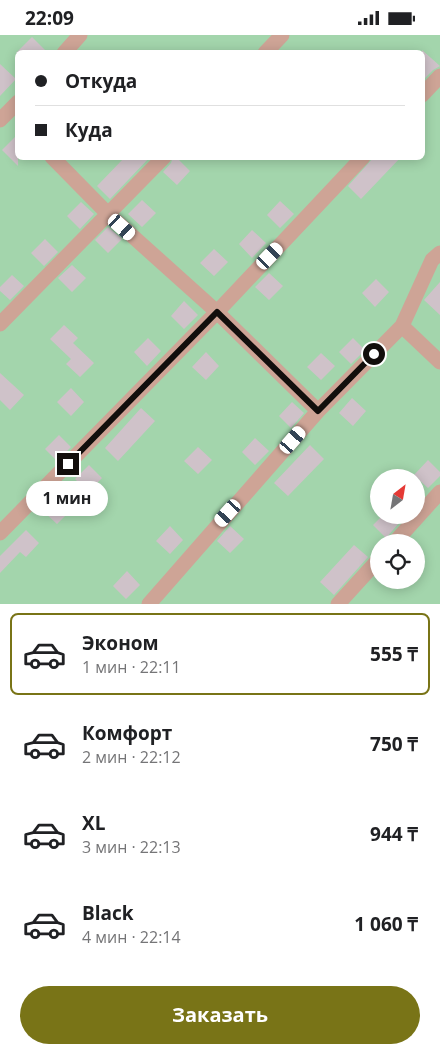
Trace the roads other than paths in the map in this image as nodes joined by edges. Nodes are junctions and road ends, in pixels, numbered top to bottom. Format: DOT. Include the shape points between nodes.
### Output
graph roads {
  1 [pos="80,35"];
  2 [pos="282,35"];
  3 [pos="67,50"];
  4 [pos="268,50"];
  5 [pos="440,77"];
  6 [pos="425,92"];
  7 [pos="55,160"];
  8 [pos="161,160"];
  9 [pos="360,160"];
  10 [pos="109,215"];
  11 [pos="440,253"];
  12 [pos="217,312"];
  13 [pos="0,324"];
  14 [pos="402,325"];
  15 [pos="440,363"];
  16 [pos="318,411"];
  17 [pos="440,492"];
  18 [pos="0,533"];
  19 [pos="402,534"];
  20 [pos="370,569"];
  21 [pos="149,604"];
  22 [pos="338,604"];
  1 -- 3 [label="street"];
  2 -- 4 [label="street"];
  5 -- 6 [label="street"];
  7 -- 10 [label="street"];
  8 -- 10 [label="street"];
  9 -- 12 [label="street"];
  10 -- 12 [label="street"];
  10 -- 13 [label="street"];
  11 -- 14 [label="street" via="432,260"];
  12 -- 16 [label="street"];
  12 -- 18 [label="street"];
  14 -- 15 [label="street"];
  14 -- 16 [label="street"];
  16 -- 21 [label="street"];
  17 -- 19 [label="street"];
  20 -- 22 [label="street"];
}
